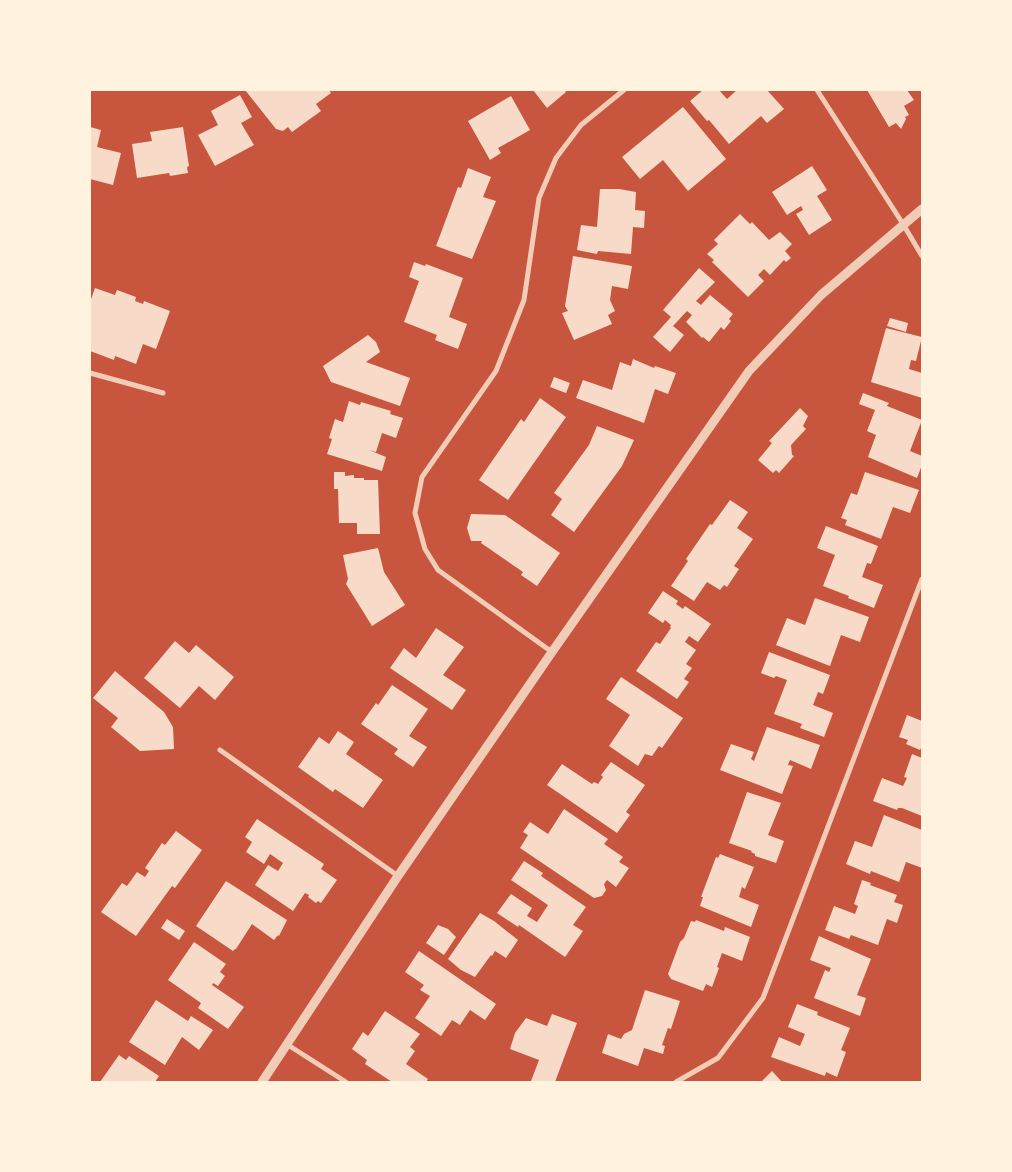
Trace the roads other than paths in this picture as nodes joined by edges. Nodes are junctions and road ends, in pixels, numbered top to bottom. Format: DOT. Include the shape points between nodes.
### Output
graph roads {
  1 [pos="624,90"];
  2 [pos="817,90"];
  3 [pos="922,209"];
  4 [pos="903,224"];
  5 [pos="922,256"];
  6 [pos="90,373"];
  7 [pos="163,393"];
  8 [pos="922,579"];
  9 [pos="552,652"];
  10 [pos="220,750"];
  11 [pos="398,876"];
  12 [pos="288,1045"];
  13 [pos="262,1082"];
  14 [pos="346,1082"];
  15 [pos="676,1082"];
  1 -- 9 [label="street" via="582,125 556,158 539,198 524,300 496,371 422,477 416,513 426,550 438,570"];
  2 -- 4 [label="street"];
  3 -- 4 [label="street"];
  4 -- 5 [label="street"];
  4 -- 9 [label="street" via="821,295 749,371"];
  6 -- 7 [label="street"];
  8 -- 15 [label="street" via="763,998 718,1058"];
  9 -- 11 [label="street"];
  10 -- 11 [label="street"];
  11 -- 12 [label="street"];
  12 -- 13 [label="street"];
  12 -- 14 [label="street"];
}
